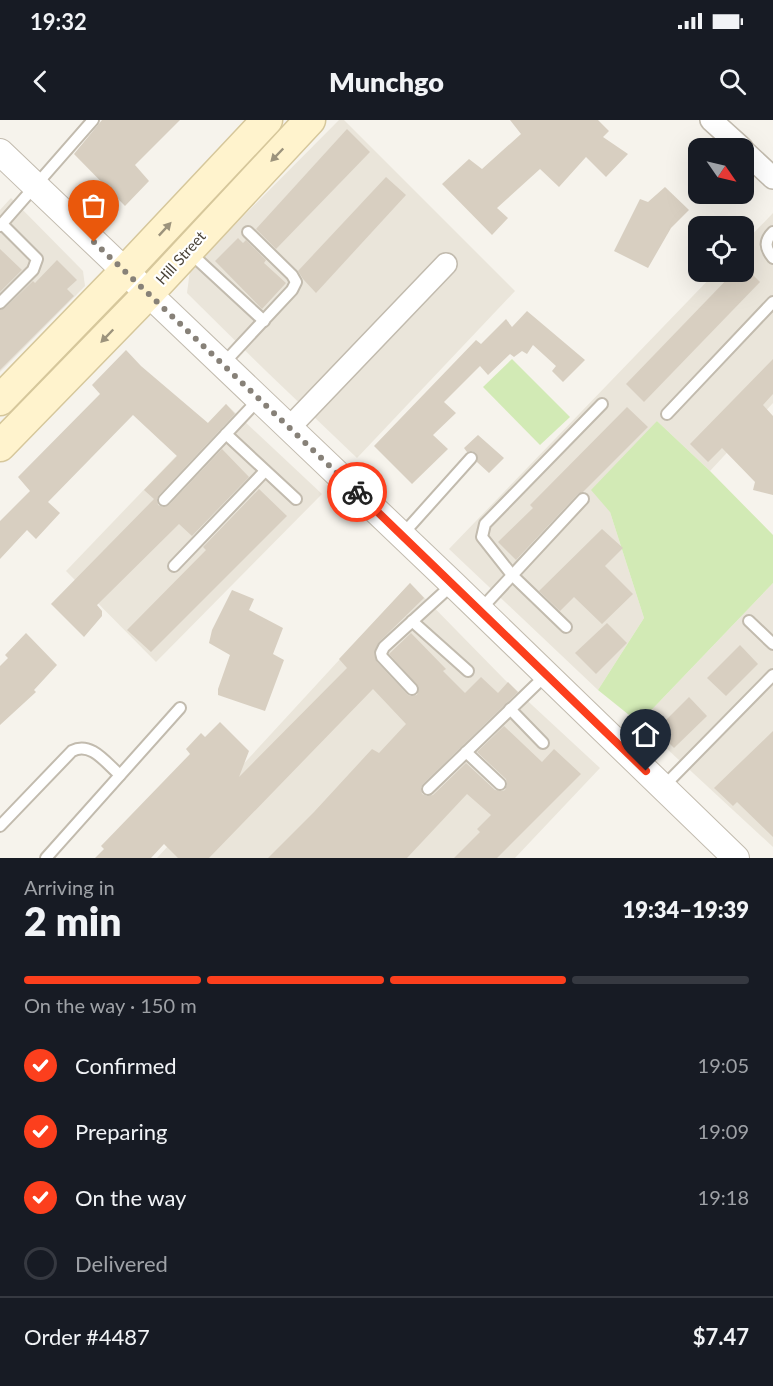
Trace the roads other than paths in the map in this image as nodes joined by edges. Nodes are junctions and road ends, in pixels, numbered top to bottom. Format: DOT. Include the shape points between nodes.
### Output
graph roads {
  1 [pos="93,120"];
  2 [pos="267,120"];
  3 [pos="310,120"];
  4 [pos="711,120"];
  5 [pos="730,138"];
  6 [pos="0,152"];
  7 [pos="754,160"];
  8 [pos="773,178"];
  9 [pos="36,186"];
  10 [pos="1,225"];
  11 [pos="248,232"];
  12 [pos="773,232"];
  13 [pos="773,258"];
  14 [pos="199,261"];
  15 [pos="446,264"];
  16 [pos="125,271"];
  17 [pos="148,294"];
  18 [pos="773,302"];
  19 [pos="0,303"];
  20 [pos="264,321"];
  21 [pos="223,365"];
  22 [pos="259,399"];
  23 [pos="0,400"];
  24 [pos="602,404"];
  25 [pos="667,414"];
  26 [pos="290,428"];
  27 [pos="226,434"];
  28 [pos="0,446"];
  29 [pos="471,458"];
  30 [pos="265,471"];
  31 [pos="296,499"];
  32 [pos="583,499"];
  33 [pos="164,500"];
  34 [pos="402,535"];
  35 [pos="174,566"];
  36 [pos="512,575"];
  37 [pos="453,584"];
  38 [pos="480,610"];
  39 [pos="412,621"];
  40 [pos="749,621"];
  41 [pos="566,627"];
  42 [pos="773,644"];
  43 [pos="468,671"];
  44 [pos="546,674"];
  45 [pos="773,675"];
  46 [pos="411,690"];
  47 [pos="180,708"];
  48 [pos="510,709"];
  49 [pos="543,743"];
  50 [pos="466,752"];
  51 [pos="120,775"];
  52 [pos="500,784"];
  53 [pos="663,787"];
  54 [pos="428,789"];
  55 [pos="0,826"];
  56 [pos="46,858"];
  57 [pos="736,858"];
  1 -- 9 [label="lane"];
  16 -- 2 [label="main road, Hill Street, one-way"];
  3 -- 17 [label="main road, Hill Street, one-way"];
  4 -- 5 [label="street"];
  6 -- 9 [label="street"];
  7 -- 8 [label="street"];
  9 -- 10 [label="lane"];
  9 -- 16 [label="street"];
  10 -- 19 [label="lane" via="37,259 33,270"];
  11 -- 20 [label="lane" via="296,282"];
  12 -- 13 [label="lane" via="766,243"];
  14 -- 20 [label="lane"];
  15 -- 26 [label="street"];
  16 -- 17 [label="street"];
  16 -- 23 [label="main road, Hill Street"];
  17 -- 21 [label="street"];
  17 -- 28 [label="main road, Hill Street, one-way"];
  18 -- 25 [label="lane"];
  20 -- 21 [label="lane"];
  21 -- 22 [label="street"];
  22 -- 26 [label="street"];
  22 -- 27 [label="lane"];
  24 -- 36 [label="lane" via="485,524 482,537"];
  26 -- 34 [label="street"];
  27 -- 30 [label="lane"];
  27 -- 33 [label="lane"];
  29 -- 34 [label="lane"];
  30 -- 31 [label="lane"];
  30 -- 35 [label="lane"];
  32 -- 36 [label="lane"];
  34 -- 37 [label="street"];
  36 -- 38 [label="lane"];
  36 -- 41 [label="lane"];
  37 -- 38 [label="street"];
  37 -- 39 [label="lane"];
  38 -- 44 [label="street"];
  39 -- 43 [label="lane"];
  39 -- 46 [label="lane" via="381,652"];
  40 -- 42 [label="lane"];
  44 -- 48 [label="lane"];
  44 -- 53 [label="street"];
  45 -- 53 [label="lane"];
  47 -- 51 [label="lane"];
  48 -- 49 [label="lane"];
  48 -- 50 [label="lane"];
  50 -- 52 [label="lane"];
  50 -- 54 [label="lane"];
  51 -- 55 [label="lane" via="88,748 79,747"];
  51 -- 56 [label="lane"];
  53 -- 57 [label="street"];
}
